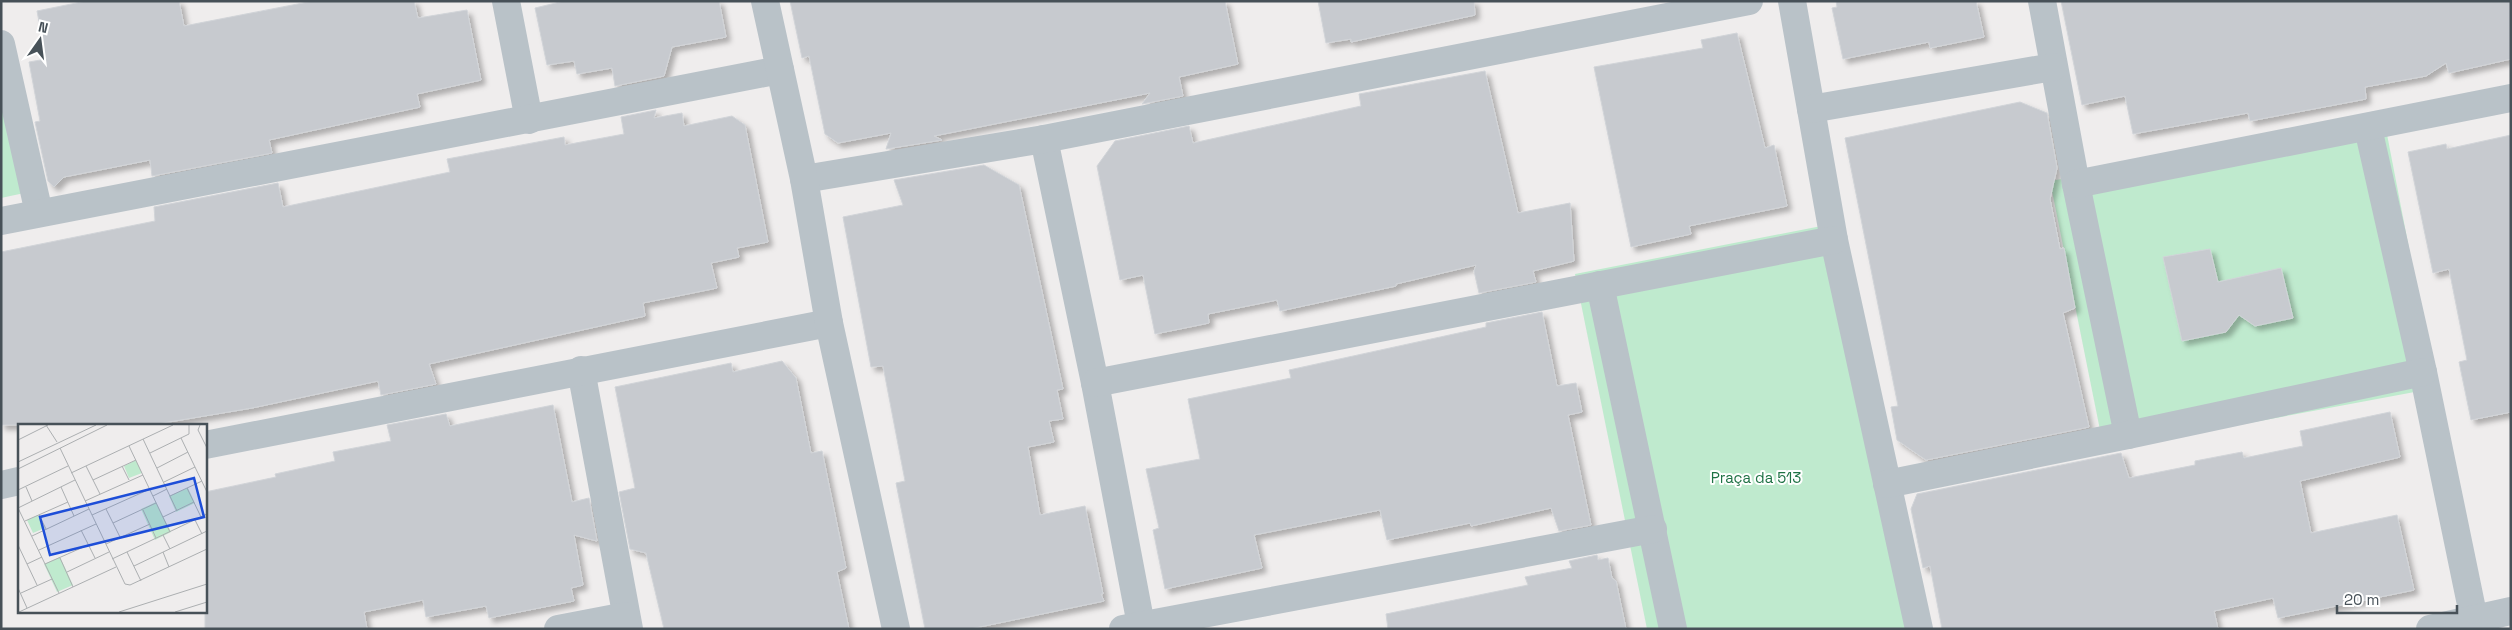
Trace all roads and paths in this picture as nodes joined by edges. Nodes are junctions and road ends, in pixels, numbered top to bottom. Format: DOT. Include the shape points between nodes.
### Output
graph roads {
  1 [pos="506,1"];
  2 [pos="765,1"];
  3 [pos="1749,1"];
  4 [pos="1792,1"];
  5 [pos="2042,1"];
  6 [pos="1,44"];
  7 [pos="2054,67"];
  8 [pos="780,70"];
  9 [pos="2511,98"];
  10 [pos="1811,109"];
  11 [pos="529,120"];
  12 [pos="2368,128"];
  13 [pos="1044,139"];
  14 [pos="804,179"];
  15 [pos="2076,184"];
  16 [pos="39,213"];
  17 [pos="1,221"];
  18 [pos="1834,240"];
  19 [pos="1600,285"];
  20 [pos="829,323"];
  21 [pos="580,370"];
  22 [pos="2423,372"];
  23 [pos="1094,384"];
  24 [pos="2128,435"];
  25 [pos="206,445"];
  26 [pos="18,482"];
  27 [pos="1887,484"];
  28 [pos="1,485"];
  29 [pos="1652,529"];
  30 [pos="2511,611"];
  31 [pos="2474,619"];
  32 [pos="627,622"];
  33 [pos="1132,627"];
  34 [pos="558,629"];
  35 [pos="896,629"];
  36 [pos="1673,629"];
  37 [pos="1919,629"];
  38 [pos="2430,629"];
  1 -- 11 [label="street"];
  2 -- 8 [label="street"];
  3 -- 13 [label="street"];
  4 -- 10 [label="street"];
  5 -- 7 [label="street"];
  6 -- 16 [label="street"];
  7 -- 10 [label="street"];
  7 -- 15 [label="street"];
  8 -- 11 [label="street"];
  8 -- 14 [label="street"];
  9 -- 12 [label="street"];
  10 -- 18 [label="street"];
  11 -- 16 [label="street"];
  12 -- 15 [label="street"];
  12 -- 22 [label="street"];
  13 -- 14 [label="street"];
  13 -- 23 [label="street"];
  14 -- 20 [label="street"];
  15 -- 24 [label="street"];
  16 -- 17 [label="street"];
  18 -- 19 [label="street"];
  18 -- 27 [label="street"];
  19 -- 23 [label="street"];
  19 -- 29 [label="street"];
  20 -- 21 [label="street"];
  20 -- 35 [label="street"];
  21 -- 25 [label="street"];
  21 -- 32 [label="street"];
  22 -- 24 [label="street"];
  22 -- 31 [label="street"];
  23 -- 33 [label="street"];
  24 -- 27 [label="street"];
  26 -- 28 [label="street"];
  27 -- 37 [label="street"];
  29 -- 33 [label="street"];
  29 -- 36 [label="street"];
  30 -- 31 [label="street"];
  31 -- 38 [label="street"];
  32 -- 34 [label="street"];
}
